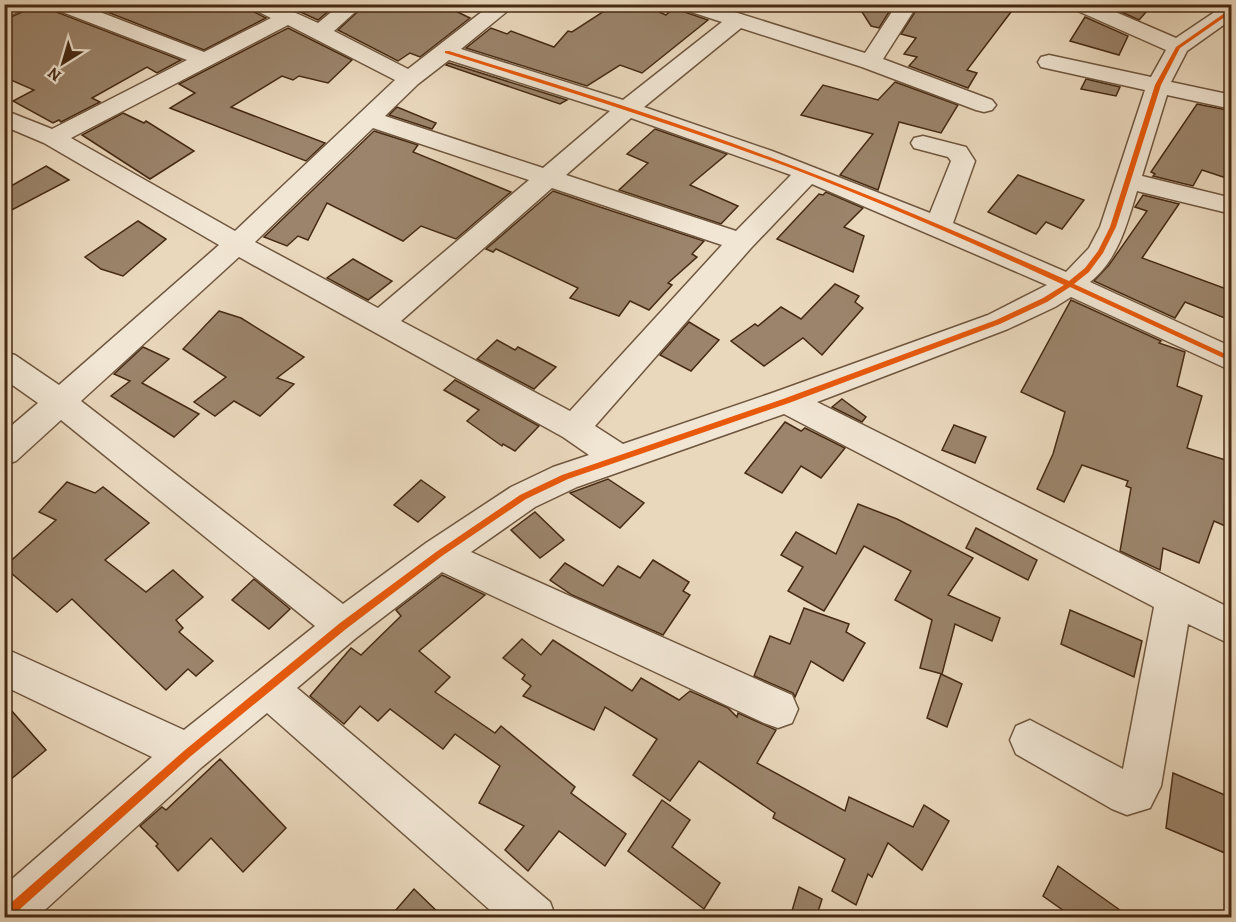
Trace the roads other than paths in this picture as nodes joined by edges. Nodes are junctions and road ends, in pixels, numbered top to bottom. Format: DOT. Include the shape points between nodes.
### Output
graph roads {
  1 [pos="19,4"];
  2 [pos="59,4"];
  3 [pos="258,4"];
  4 [pos="354,4"];
  5 [pos="686,4"];
  6 [pos="908,4"];
  7 [pos="1078,4"];
  8 [pos="490,7"];
  9 [pos="1232,9"];
  10 [pos="4,12"];
  11 [pos="723,12"];
  12 [pos="288,18"];
  13 [pos="320,32"];
  14 [pos="1178,47"];
  15 [pos="447,52"];
  16 [pos="206,60"];
  17 [pos="870,62"];
  18 [pos="1049,62"];
  19 [pos="410,80"];
  20 [pos="1158,86"];
  21 [pos="1232,102"];
  22 [pos="984,105"];
  23 [pos="627,109"];
  24 [pos="4,117"];
  25 [pos="367,118"];
  26 [pos="53,138"];
  27 [pos="923,143"];
  28 [pos="808,173"];
  29 [pos="547,178"];
  30 [pos="1128,181"];
  31 [pos="1232,206"];
  32 [pos="938,228"];
  33 [pos="741,242"];
  34 [pos="237,244"];
  35 [pos="1071,284"];
  36 [pos="381,322"];
  37 [pos="1232,360"];
  38 [pos="4,363"];
  39 [pos="786,401"];
  40 [pos="60,402"];
  41 [pos="574,428"];
  42 [pos="4,452"];
  43 [pos="619,458"];
  44 [pos="439,554"];
  45 [pos="1174,601"];
  46 [pos="343,626"];
  47 [pos="1232,628"];
  48 [pos="4,666"];
  49 [pos="267,688"];
  50 [pos="778,709"];
  51 [pos="1030,740"];
  52 [pos="188,753"];
  53 [pos="4,916"];
  54 [pos="534,918"];
  1 -- 10 [label="street"];
  2 -- 16 [label="street"];
  3 -- 12 [label="street"];
  4 -- 13 [label="street"];
  5 -- 11 [label="street"];
  6 -- 17 [label="street"];
  7 -- 14 [label="street"];
  8 -- 15 [label="street"];
  9 -- 14 [label="street"];
  11 -- 17 [label="street"];
  11 -- 23 [label="street"];
  12 -- 13 [label="street"];
  12 -- 16 [label="street"];
  13 -- 19 [label="street"];
  14 -- 20 [label="street"];
  15 -- 19 [label="street"];
  15 -- 23 [label="street"];
  16 -- 26 [label="street"];
  17 -- 22 [label="street"];
  18 -- 20 [label="street"];
  19 -- 25 [label="street"];
  20 -- 21 [label="street"];
  20 -- 30 [label="street"];
  23 -- 28 [label="street"];
  23 -- 29 [label="street"];
  24 -- 26 [label="street"];
  25 -- 29 [label="street"];
  25 -- 34 [label="street"];
  26 -- 34 [label="street"];
  27 -- 32 [label="street" via="957,152 963,161"];
  28 -- 32 [label="street"];
  28 -- 33 [label="street"];
  29 -- 33 [label="street"];
  29 -- 36 [label="street"];
  30 -- 31 [label="street"];
  30 -- 35 [label="street" via="1101,252"];
  32 -- 35 [label="street"];
  33 -- 41 [label="street"];
  34 -- 36 [label="street"];
  34 -- 40 [label="street"];
  35 -- 37 [label="street"];
  35 -- 39 [label="street" via="998,322"];
  36 -- 41 [label="street"];
  38 -- 40 [label="street"];
  39 -- 43 [label="street"];
  39 -- 45 [label="street"];
  40 -- 42 [label="street"];
  40 -- 46 [label="street"];
  41 -- 43 [label="street"];
  43 -- 44 [label="street" via="523,497"];
  44 -- 46 [label="street"];
  44 -- 50 [label="street"];
  45 -- 47 [label="street"];
  45 -- 51 [label="street" via="1140,786 1135,793 1127,794"];
  46 -- 49 [label="street"];
  48 -- 52 [label="street"];
  49 -- 52 [label="street"];
  49 -- 54 [label="street"];
  52 -- 53 [label="street"];
}
